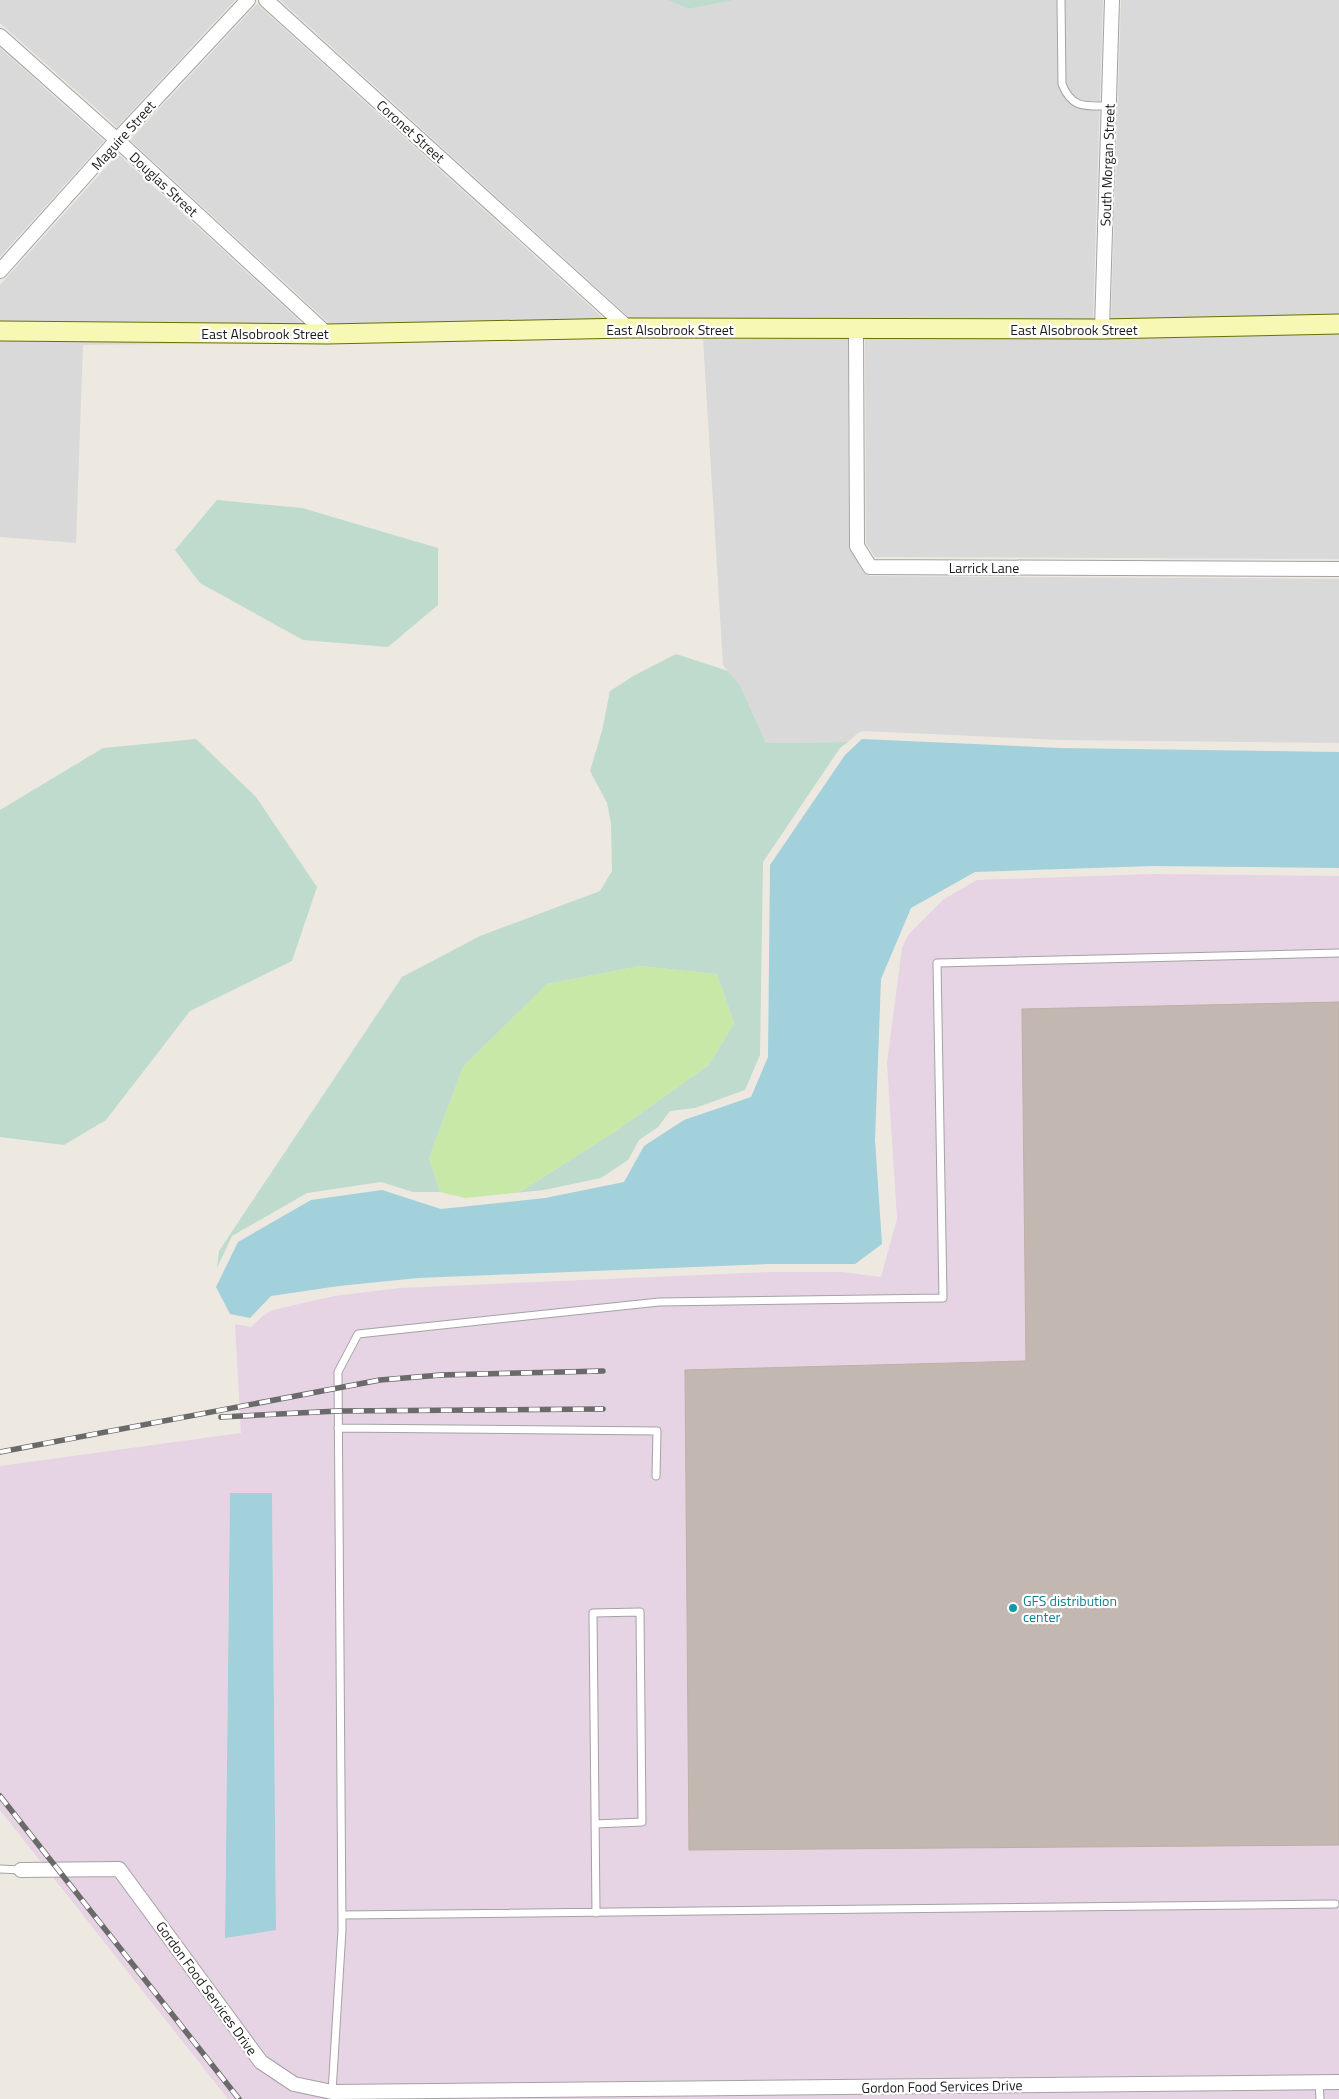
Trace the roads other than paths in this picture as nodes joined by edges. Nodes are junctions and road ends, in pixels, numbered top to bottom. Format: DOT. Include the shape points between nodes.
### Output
graph roads {
  1 [pos="248,0"];
  2 [pos="266,0"];
  3 [pos="1061,0"];
  4 [pos="1112,0"];
  5 [pos="0,36"];
  6 [pos="1109,106"];
  7 [pos="117,140"];
  8 [pos="0,271"];
  9 [pos="1339,324"];
  10 [pos="628,328"];
  11 [pos="1102,329"];
  12 [pos="856,330"];
  13 [pos="0,331"];
  14 [pos="327,334"];
  15 [pos="1339,569"];
  16 [pos="1339,953"];
  17 [pos="338,1428"];
  18 [pos="656,1476"];
  19 [pos="595,1824"];
  20 [pos="0,1869"];
  21 [pos="21,1870"];
  22 [pos="1335,1904"];
  23 [pos="596,1913"];
  24 [pos="342,1915"];
  25 [pos="1319,2082"];
  26 [pos="1339,2082"];
  27 [pos="332,2092"];
  28 [pos="1320,2099"];
  1 -- 7 [label="street, Maguire Street"];
  2 -- 10 [label="street, Coronet Street"];
  3 -- 6 [label="lane" via="1062,84 1067,97 1081,106"];
  4 -- 6 [label="street, South Morgan Street"];
  5 -- 7 [label="street, Douglas Street"];
  6 -- 11 [label="street, South Morgan Street"];
  7 -- 8 [label="street, Maguire Street"];
  7 -- 14 [label="street, Douglas Street"];
  9 -- 11 [label="street, East Alsobrook Street"];
  10 -- 12 [label="street, East Alsobrook Street"];
  10 -- 14 [label="street, East Alsobrook Street"];
  11 -- 12 [label="street, East Alsobrook Street"];
  12 -- 15 [label="street, Larrick Lane" via="857,546 870,567"];
  13 -- 14 [label="street, East Alsobrook Street"];
  16 -- 17 [label="lane" via="937,963 943,1298 659,1302 358,1334 338,1372"];
  17 -- 18 [label="lane" via="657,1431"];
  17 -- 24 [label="lane"];
  19 -- 19 [label="lane" via="593,1612 640,1612 642,1822"];
  19 -- 23 [label="lane"];
  20 -- 21 [label="lane"];
  21 -- 27 [label="street, Gordon Food Services Drive" via="119,1869 261,2062 294,2084"];
  22 -- 23 [label="lane"];
  23 -- 24 [label="lane"];
  24 -- 27 [label="lane"];
  25 -- 26 [label="street, Gordon Food Services Drive"];
  25 -- 27 [label="street, Gordon Food Services Drive"];
  25 -- 28 [label="lane"];
}
